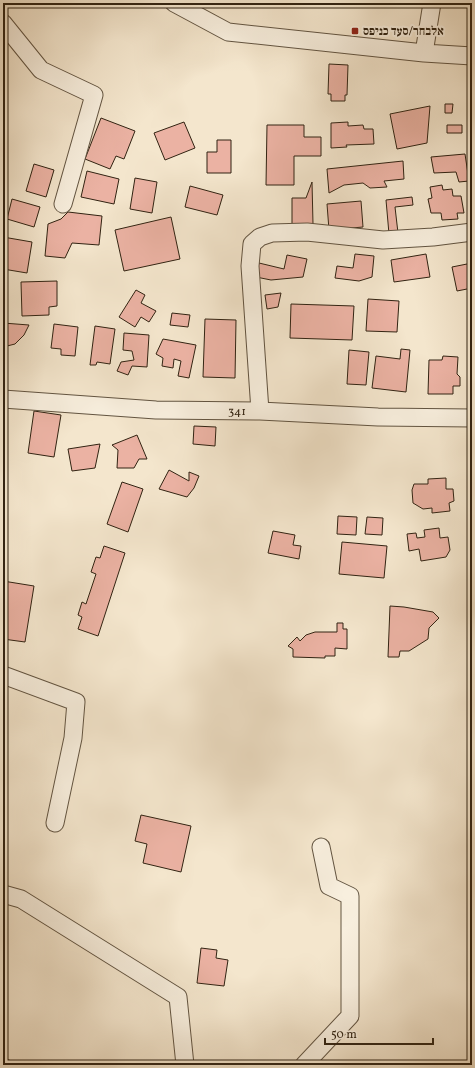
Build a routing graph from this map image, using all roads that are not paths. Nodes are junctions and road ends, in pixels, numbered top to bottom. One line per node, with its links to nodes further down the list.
1 (174, 3): 4 (street)
2 (432, 3): 4 (street)
3 (3, 23): 6 (street)
4 (424, 53): 5 (street)
5 (472, 56)
6 (63, 204)
7 (472, 232): 9 (street)
8 (3, 399): 9 (street, 341)
9 (260, 412): 10 (street, 341)
10 (472, 418)
11 (3, 675): 12 (street)
12 (55, 823)
13 (322, 847): 16 (street)
14 (3, 894): 15 (street)
15 (185, 1065)
16 (304, 1065)

